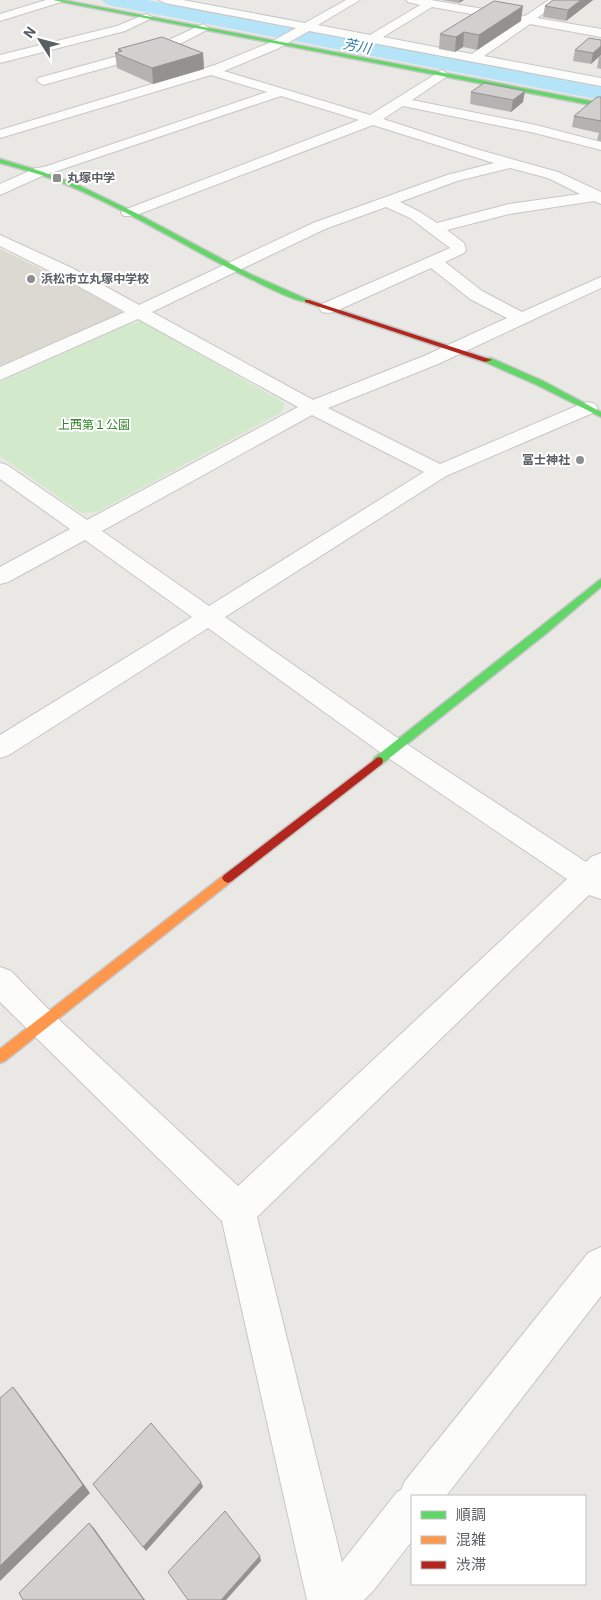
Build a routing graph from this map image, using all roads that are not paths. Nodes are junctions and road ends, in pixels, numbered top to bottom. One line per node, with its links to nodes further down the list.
1 (56, 0): 8 (street); 9 (street)
2 (165, 0): 13 (street)
3 (354, 0): 13 (street)
4 (412, 0): 6 (street)
5 (556, 0): 10 (street)
6 (430, 3): 7 (street); 15 (street)
7 (489, 13): 10 (street); 11 (street)
8 (146, 17): 12 (street); 19 (street)
9 (0, 18)
10 (528, 20): 14 (street); 20 (street)
11 (474, 24)
12 (203, 28): 17 (street); 25 (street)
13 (305, 28): 15 (street); 17 (street)
14 (601, 33)
15 (372, 39): 18 (street)
16 (450, 40): 18 (street)
17 (282, 41): 22 (street); 23 (street)
18 (434, 51): 20 (street)
19 (1, 58): 21 (street)
20 (474, 58): 24 (street)
21 (17, 70)
22 (212, 71): 26 (street); 30 (street)
23 (442, 74): 28 (street); 29 (street)
24 (601, 82)
25 (60, 89)
26 (282, 91): 31 (street); 36 (street)
27 (77, 98): 30 (street)
28 (400, 102): 31 (street); 33 (street)
29 (601, 105)
30 (94, 106): 32 (street)
31 (372, 120): 35 (street); 40 (street)
32 (0, 134)
33 (601, 146)
34 (0, 161): 36 (street)
35 (512, 162): 38 (street); 39 (street)
36 (43, 172): 37 (street); 40 (street)
37 (0, 190)
38 (600, 197): 41 (street)
39 (387, 202): 41 (street); 44 (street)
40 (129, 213): 44 (street)
41 (435, 228): 43 (street)
42 (0, 240): 47 (street)
43 (433, 261): 46 (street); 48 (street)
44 (230, 268): 46 (street); 47 (street)
45 (601, 282): 48 (street)
46 (328, 308): 49 (street)
47 (141, 311): 50 (street); 51 (street)
48 (522, 319): 49 (street)
49 (455, 350): 51 (street); 52 (street)
50 (0, 374)
51 (312, 407): 54 (street); 55 (street)
52 (594, 411): 54 (street)
53 (0, 469): 55 (street)
54 (439, 472): 58 (street)
55 (84, 530): 56 (street); 58 (street)
56 (0, 577)
57 (601, 582): 60 (street)
58 (208, 617): 59 (street); 60 (street)
59 (0, 748)
60 (393, 748): 61 (street); 63 (street)
61 (597, 877): 65 (street)
62 (0, 981): 63 (street)
63 (42, 1024): 64 (street); 65 (street)
64 (0, 1057)
65 (238, 1211): 69 (street)
66 (601, 1266): 67 (street)
67 (421, 1495)
68 (411, 1507): 69 (street)
69 (330, 1600)

